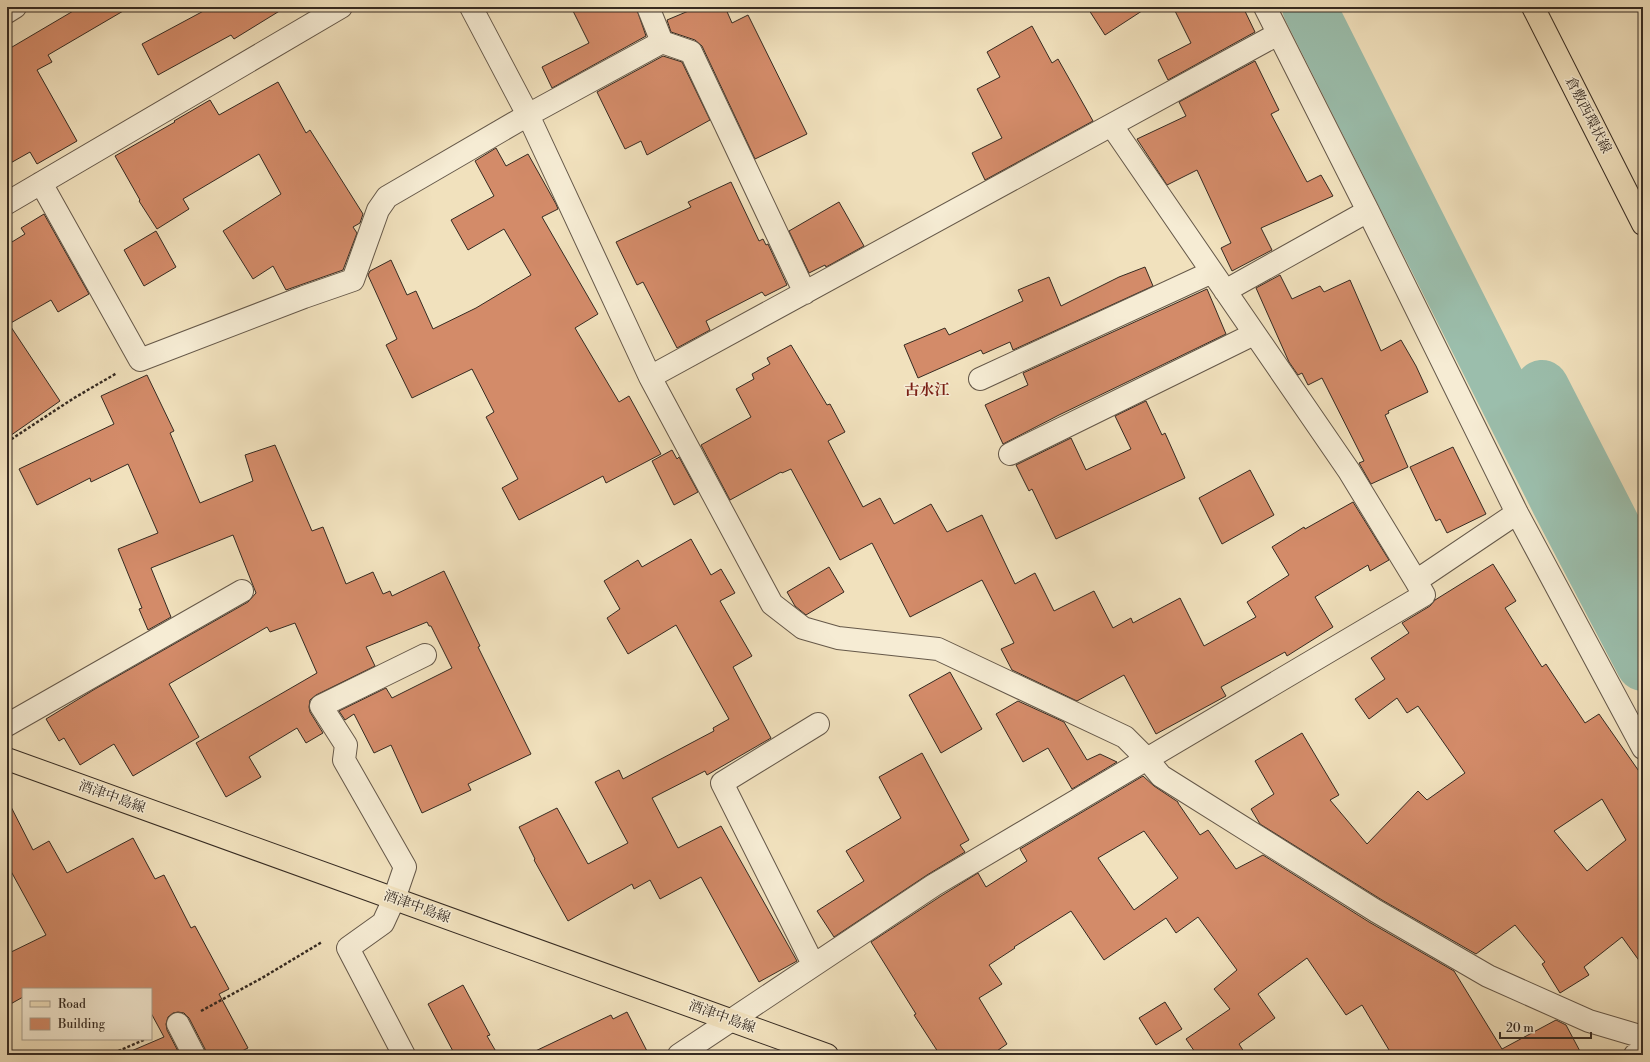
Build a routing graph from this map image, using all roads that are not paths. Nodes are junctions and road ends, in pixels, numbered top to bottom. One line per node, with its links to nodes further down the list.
1 (15, 7): 7 (street)
2 (341, 7): 12 (street)
3 (471, 7): 10 (street)
4 (648, 7): 9 (street)
5 (1265, 7): 8 (street)
6 (1533, 7): 15 (main road, 倉敷西環状線)
7 (7, 12)
8 (1278, 34): 11 (street); 14 (street)
9 (662, 42): 10 (street); 18 (street)
10 (528, 115): 12 (street); 20 (street)
11 (1112, 126): 16 (street); 18 (street)
12 (41, 183): 13 (street)
13 (7, 203)
14 (1368, 211): 17 (street); 23 (street)
15 (1643, 224)
16 (1212, 272): 17 (street); 21 (street)
17 (1225, 291): 19 (street)
18 (805, 293): 20 (street)
19 (1254, 334): 22 (street); 24 (street)
20 (650, 377): 30 (street)
21 (980, 379)
22 (1010, 454)
23 (1517, 513): 24 (street); 29 (street)
24 (1416, 581): 30 (street)
25 (242, 591): 28 (street)
26 (425, 655): 32 (street)
27 (818, 724): 33 (street)
28 (7, 726)
29 (1643, 748)
30 (1146, 758): 33 (street); 36 (street)
31 (7, 759): 32 (main road, 酒津中島線)
32 (394, 899): 34 (main road, 酒津中島線); 39 (street)
33 (813, 964): 34 (street)
34 (729, 1020): 40 (street); 41 (main road, 酒津中島線)
35 (178, 1024): 38 (street)
36 (1643, 1037)
37 (1643, 1050): 42 (street)
38 (194, 1055)
39 (404, 1055)
40 (679, 1055)
41 (827, 1055)
42 (1635, 1055)

